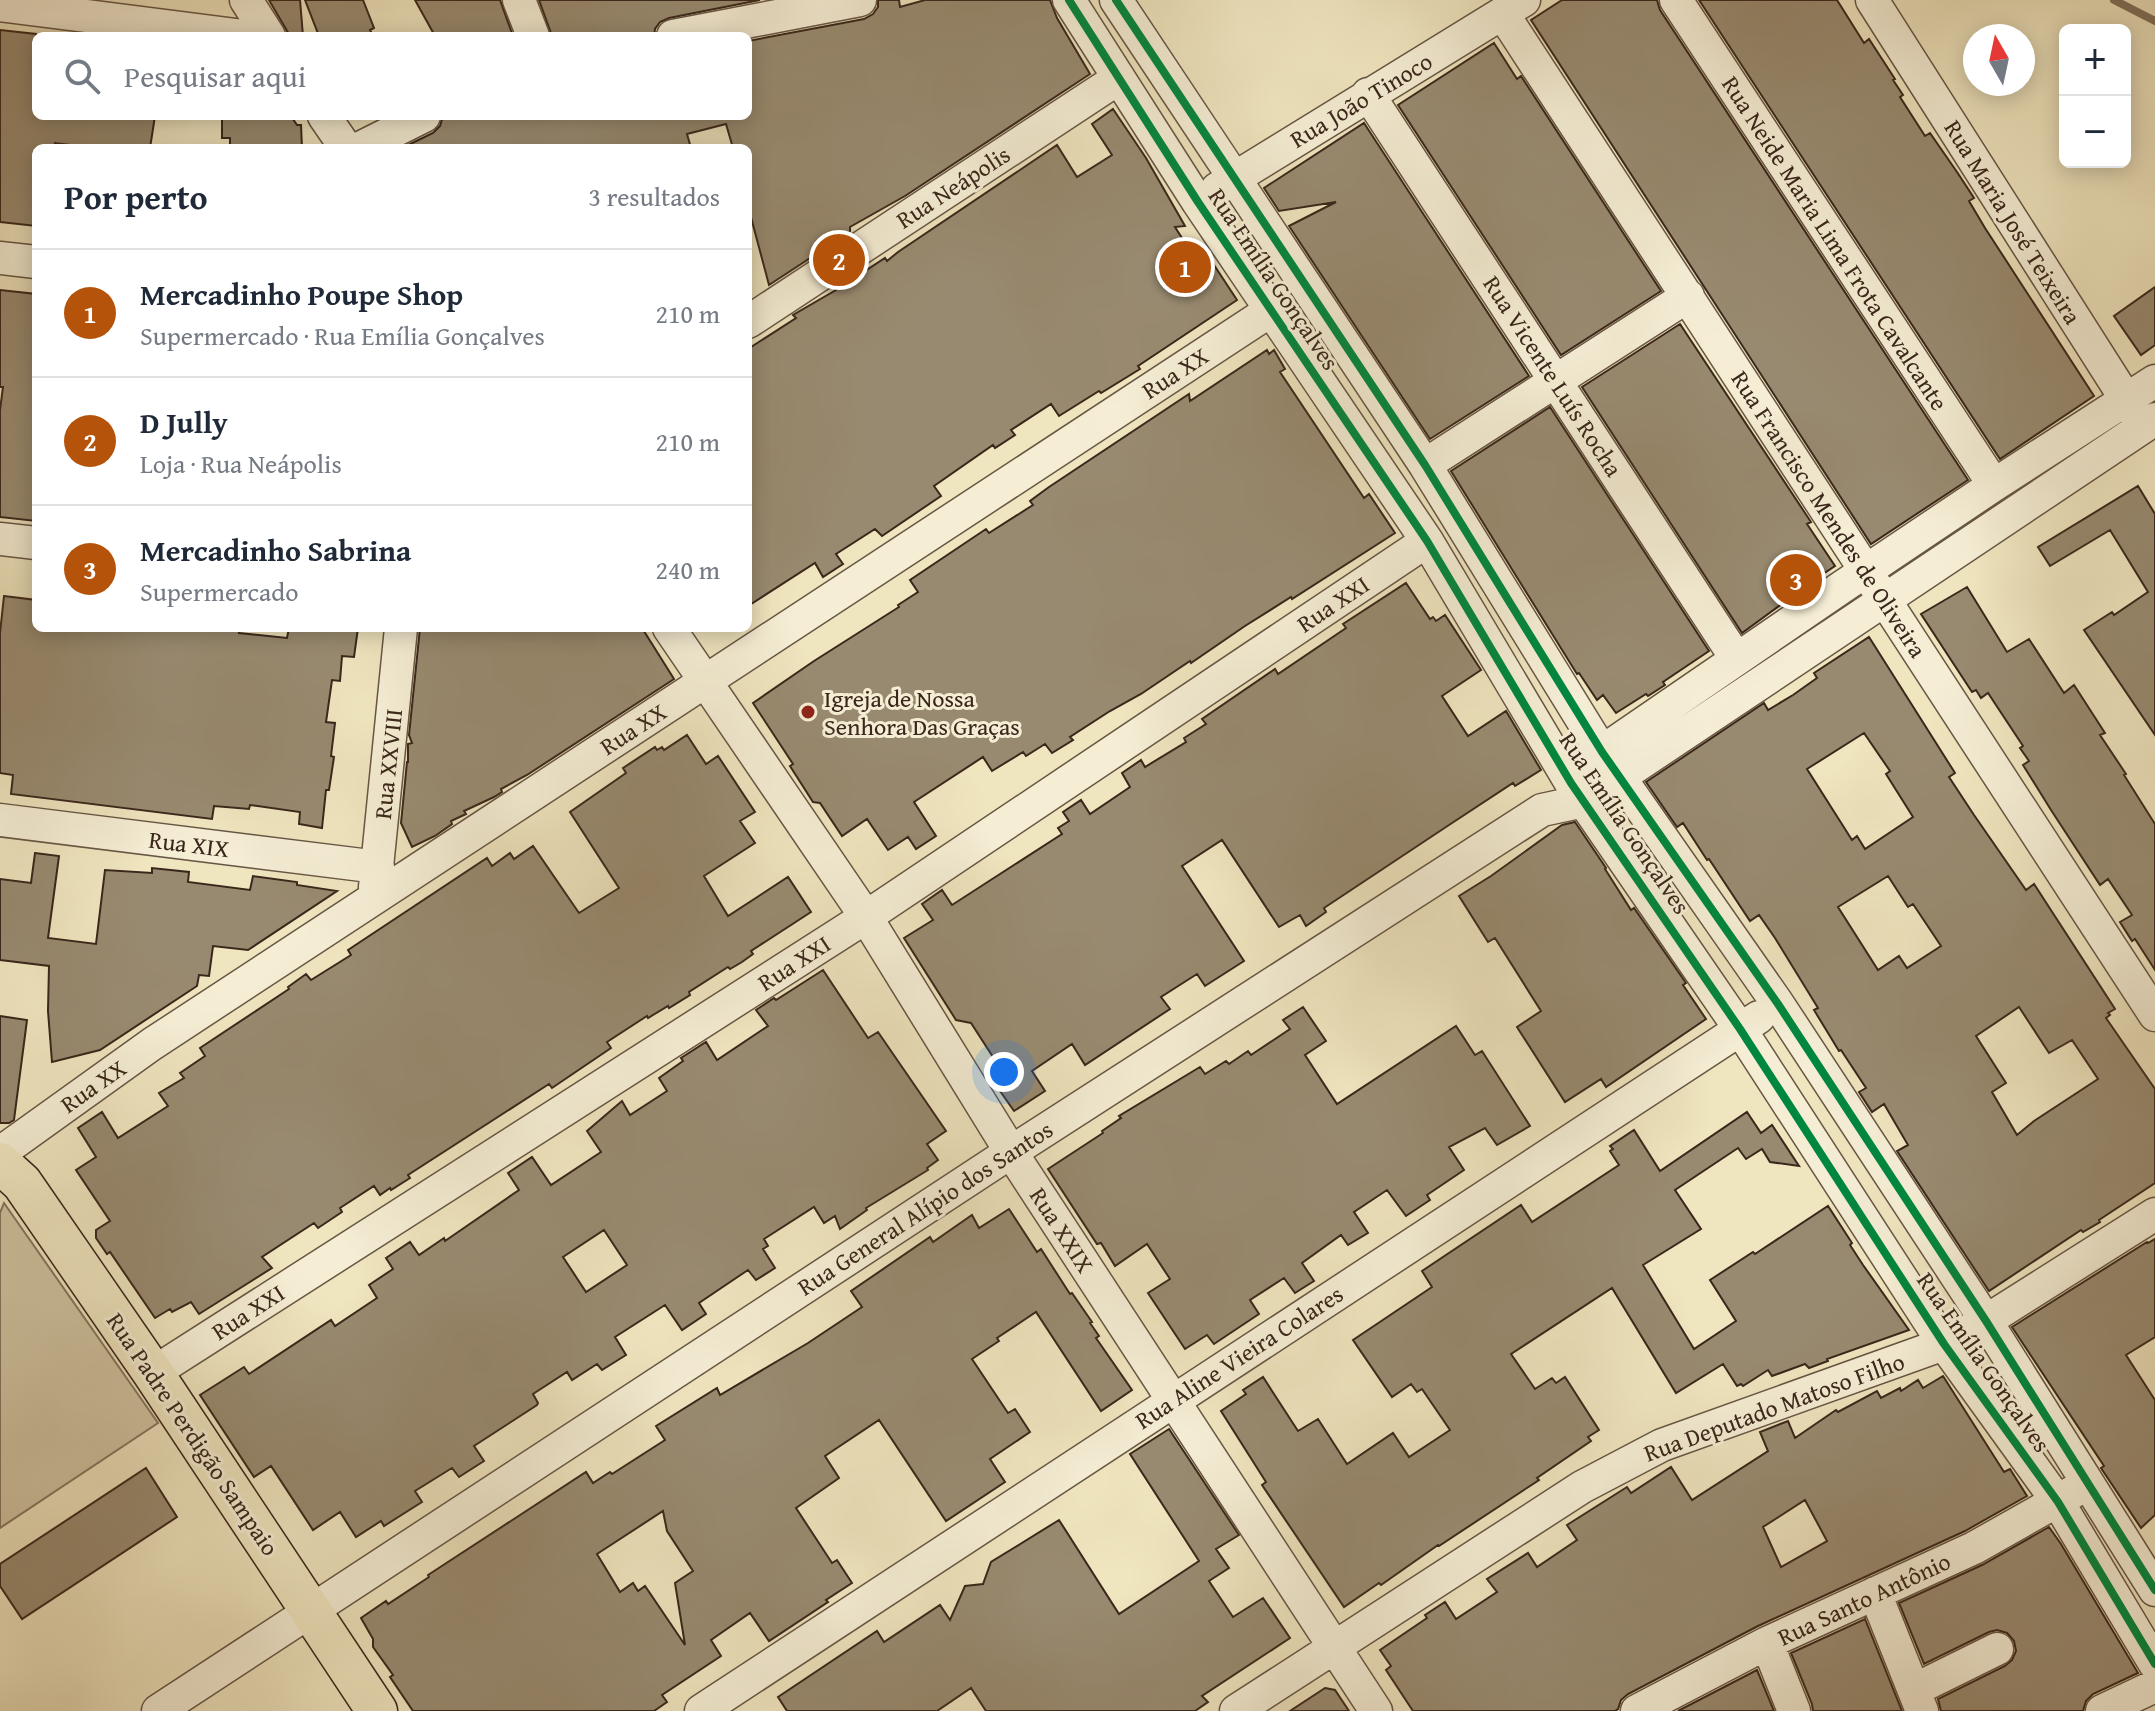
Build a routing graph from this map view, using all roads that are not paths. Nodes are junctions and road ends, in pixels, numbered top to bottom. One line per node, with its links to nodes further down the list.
1 (246, 0): 11 (street)
2 (519, 0): 12 (street)
3 (860, 0): 13 (street)
4 (1069, 0): 14 (street, Rua Emília Gonçalves)
5 (1116, 0): 20 (street, Rua Emília Gonçalves)
6 (1676, 0): 34 (street, Rua Neide Maria Lima Frota Cavalcante)
7 (1872, 0): 29 (street, Rua Maria José Teixeira)
8 (0, 5): 10 (street)
9 (1513, 7): 15 (street, Rua João Tinoco); 24 (street, Rua Francisco Mendes de Oliveira)
10 (213, 32)
11 (266, 32)
12 (531, 32)
13 (694, 32)
14 (1119, 78): 21 (street, Rua Emília Gonçalves); 26 (street, Rua Neápolis)
15 (1368, 94): 20 (street, Rua João Tinoco); 27 (street, Rua Vicente Luís Rocha)
16 (327, 120): 18 (street)
17 (416, 120): 19 (street)
18 (343, 144)
19 (368, 144)
20 (1233, 178): 21 (street, Rua João Tinoco); 30 (street, Rua Emília Gonçalves)
21 (1198, 202): 25 (street, Rua Emília Gonçalves)
22 (0, 258): 23 (street)
23 (32, 262)
24 (1688, 296): 27 (street); 38 (street, Rua Francisco Mendes de Oliveira)
25 (1270, 311): 32 (street, Rua Emília Gonçalves); 43 (street, Rua XX)
26 (752, 319)
27 (1556, 380): 33 (street); 42 (street, Rua Vicente Luís Rocha)
28 (2155, 381): 29 (street, Rua General Alípio dos Santos)
29 (2126, 400): 31 (street, Rua Maria José Teixeira); 34 (street, Rua General Alípio dos Santos)
30 (1400, 427): 32 (street); 33 (street, Rua Emília Gonçalves)
31 (2151, 430): 39 (street, Rua General Alípio dos Santos)
32 (1366, 449): 36 (street, Rua Emília Gonçalves)
33 (1425, 465): 44 (street, Rua Emília Gonçalves)
34 (1994, 485): 38 (street, Rua General Alípio dos Santos)
35 (0, 539): 37 (street)
36 (1427, 541): 45 (street, Rua Emília Gonçalves); 49 (street, Rua XXI)
37 (32, 543)
38 (1864, 572): 39 (street, Rua Francisco Mendes de Oliveira); 42 (street, Rua General Alípio dos Santos)
39 (1884, 600): 44 (street, Rua General Alípio dos Santos); 51 (street, Rua Francisco Mendes de Oliveira)
40 (401, 632): 47 (street, Rua XXVIII)
41 (672, 632): 43 (street, Rua XXIX)
42 (1736, 658): 44 (street, Rua General Alípio dos Santos)
43 (705, 682): 48 (street, Rua XX); 49 (street, Rua XXIX)
44 (1611, 764): 45 (street, Rua General Alípio dos Santos); 50 (street, Rua Emília Gonçalves)
45 (1575, 788): 52 (street, Rua Emília Gonçalves); 54 (street, Rua General Alípio dos Santos)
46 (0, 820): 47 (street, Rua XIX)
47 (378, 867): 48 (street, Rua XXVIII)
48 (373, 900): 55 (street, Rua XX)
49 (866, 917): 54 (street, Rua XXIX); 61 (street, Rua XXI)
50 (1778, 1004): 52 (street, Rua Aline Vieira Colares); 53 (street, Rua Emília Gonçalves)
51 (2155, 1015)
52 (1740, 1029): 57 (street, Rua Emília Gonçalves); 62 (street, Rua Aline Vieira Colares)
53 (1867, 1140): 57 (street); 59 (street, Rua Emília Gonçalves)
54 (1011, 1152): 62 (street, Rua XXIX); 67 (street, Rua General Alípio dos Santos)
55 (0, 1153)
56 (0, 1163): 61 (main road, Rua Padre Perdigão Sampaio)
57 (1829, 1165): 60 (street, Rua Emília Gonçalves)
58 (2155, 1214): 59 (street, Rua Deputado Matoso Filho)
59 (1986, 1321): 60 (street, Rua Deputado Matoso Filho); 63 (street, Rua Emília Gonçalves)
60 (1944, 1344): 64 (street, Rua Emília Gonçalves); 69 (street, Rua Deputado Matoso Filho)
61 (153, 1373): 67 (main road, Rua Padre Perdigão Sampaio)
62 (1174, 1400): 69 (street, Rua XXIX); 76 (street, Rua Aline Vieira Colares)
63 (2088, 1483): 64 (street, Rua Santo Antônio); 65 (street, Rua Emília Gonçalves)
64 (2058, 1502): 66 (street, Rua Santo Antônio); 71 (street, Rua Emília Gonçalves)
65 (2155, 1590)
66 (1875, 1593): 68 (street, Rua Santo Antônio); 73 (street)
67 (312, 1612): 74 (street, Rua General Alípio dos Santos); 75 (main road, Rua Padre Perdigão Sampaio)
68 (1767, 1643): 79 (street, Rua Santo Antônio); 80 (street)
69 (1334, 1646): 77 (street, Rua Deputado Matoso Filho); 78 (street, Rua XXIX)
70 (1997, 1649): 73 (street)
71 (2155, 1664)
72 (2155, 1686): 81 (street)
73 (1918, 1700)
74 (158, 1711)
75 (377, 1711)
76 (701, 1711)
77 (1236, 1711)
78 (1376, 1711)
79 (1637, 1711)
80 (1794, 1711)
81 (2102, 1711)

